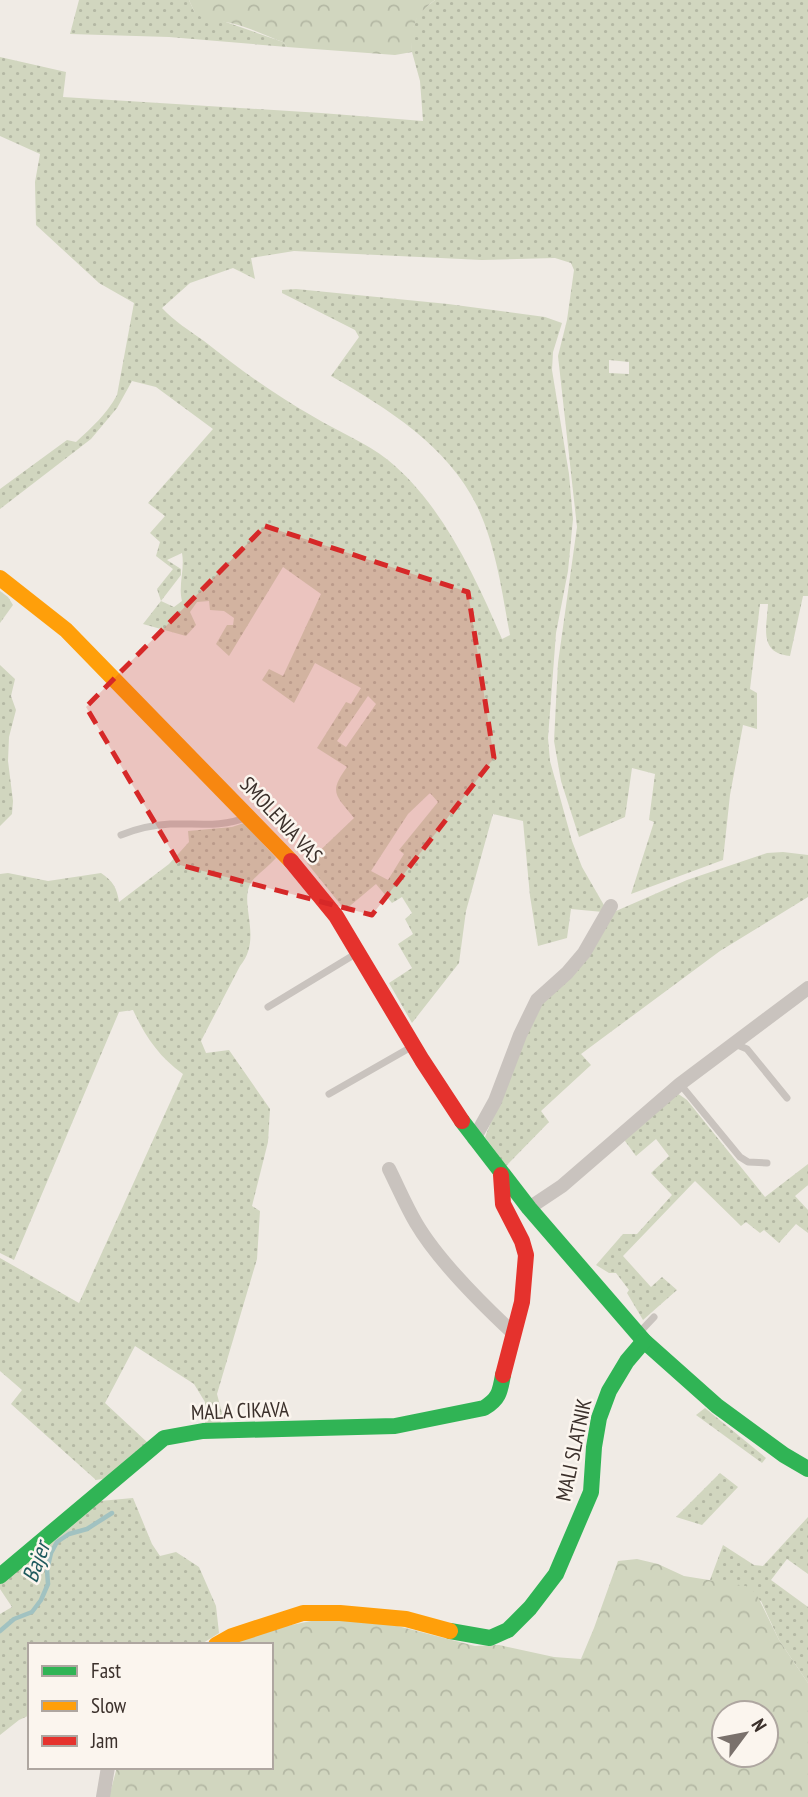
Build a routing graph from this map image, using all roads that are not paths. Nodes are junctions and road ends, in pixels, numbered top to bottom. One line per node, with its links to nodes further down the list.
1 (0, 578): 2 (street, SMOLENJA VAS)
2 (248, 816): 3 (lane); 5 (street, SMOLENJA VAS)
3 (121, 835)
4 (611, 906): 13 (street)
5 (357, 953): 7 (lane); 9 (street, SMOLENJA VAS)
6 (808, 988): 8 (street)
7 (268, 1007)
8 (735, 1043): 10 (street); 12 (lane)
9 (414, 1046): 11 (lane); 13 (street, SMOLENJA VAS)
10 (680, 1084): 14 (lane); 17 (street)
11 (329, 1094)
12 (788, 1098)
13 (474, 1139): 16 (street, SMOLENJA VAS)
14 (766, 1163)
15 (390, 1170): 19 (street)
16 (501, 1175): 17 (street, SMOLENJA VAS); 19 (street, SMOLENJA VAS)
17 (529, 1208): 20 (street)
18 (654, 1317): 20 (lane)
19 (513, 1333): 21 (street, SMOLENJA VAS)
20 (641, 1338): 22 (street); 24 (street, MALI SLATNIK)
21 (447, 1413): 23 (street, MALA CIKAVA)
22 (808, 1469)
23 (0, 1576)
24 (220, 1643)
25 (108, 1769): 26 (street)
26 (103, 1797)

